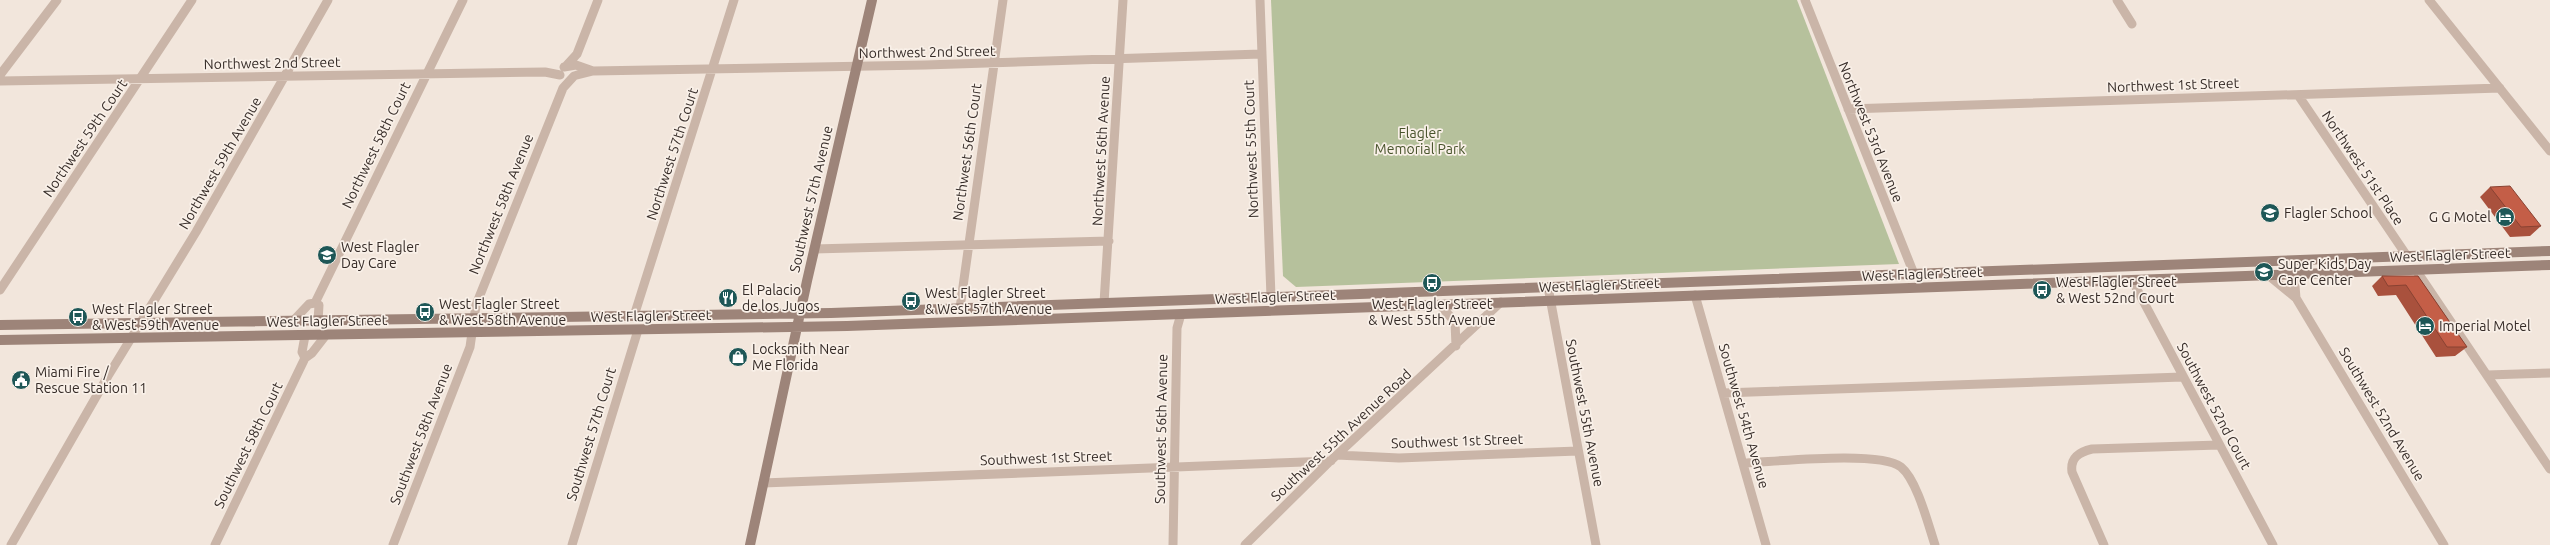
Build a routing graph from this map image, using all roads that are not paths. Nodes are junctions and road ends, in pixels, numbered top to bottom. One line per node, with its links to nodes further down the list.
1 (57, 0): 24 (street)
2 (192, 0): 26 (street, Northwest 59th Court)
3 (328, 0): 25 (street, Northwest 59th Avenue)
4 (463, 0): 23 (street, Northwest 58th Court)
5 (598, 0): 15 (street)
6 (734, 0): 20 (street, Northwest 57th Court)
7 (872, 0): 19 (main road, Southwest 57th Avenue)
8 (1003, 0): 18 (street, Northwest 56th Court)
9 (1123, 0): 17 (street, Northwest 56th Avenue)
10 (1260, 0): 16 (street, Northwest 55th Court)
11 (1805, 0): 31 (street, Northwest 53rd Avenue)
12 (2117, 0): 14 (street)
13 (2429, 0): 29 (street)
14 (2132, 24)
15 (577, 54): 21 (street); 22 (street)
16 (1261, 54): 17 (street, Northwest 2nd Street); 55 (street, Northwest 55th Court)
17 (1119, 58): 18 (street, Northwest 2nd Street); 33 (street, Northwest 56th Avenue)
18 (994, 63): 19 (street, Northwest 2nd Street); 34 (street, Northwest 56th Court)
19 (857, 66): 20 (street, Northwest 2nd Street); 35 (main road, Southwest 57th Avenue)
20 (712, 69): 22 (street, Northwest 2nd Street); 66 (street, Northwest 57th Court)
21 (562, 71): 22 (street, Northwest 2nd Street); 22 (street, Northwest 2nd Street); 23 (street, Northwest 2nd Street); 28 (street)
22 (577, 71): 28 (street, Northwest 58th Avenue)
23 (427, 74): 25 (street, Northwest 2nd Street); 60 (street, Northwest 58th Court)
24 (0, 75)
25 (284, 76): 26 (street, Northwest 2nd Street); 71 (street, Northwest 59th Avenue)
26 (140, 78): 27 (street, Northwest 2nd Street); 52 (street, Northwest 59th Court)
27 (0, 81)
28 (563, 88): 67 (street, Northwest 58th Avenue)
29 (2500, 88): 30 (street, Northwest 1st Street); 32 (street)
30 (2298, 95): 31 (street, Northwest 1st Street); 37 (street, Northwest 51st Place)
31 (1848, 109): 43 (street, Northwest 53rd Avenue)
32 (2550, 152)
33 (1108, 241): 34 (street); 61 (street, Northwest 56th Avenue)
34 (968, 246): 35 (street); 63 (street, Northwest 56th Court)
35 (814, 249): 64 (main road, Southwest 57th Avenue)
36 (2550, 251): 37 (main road, West Flagler Street)
37 (2407, 256): 38 (main road, West Flagler Street); 41 (main road)
38 (2172, 264): 42 (main road, West Flagler Street); 47 (main road)
39 (2550, 265): 40 (main road, West Flagler Street)
40 (2416, 270): 41 (main road, West Flagler Street); 83 (street)
41 (2379, 271): 44 (main road, West Flagler Street)
42 (1945, 273): 43 (main road, West Flagler Street); 50 (main road)
43 (1914, 274): 46 (main road, West Flagler Street); 51 (main road)
44 (2294, 274): 45 (main road, West Flagler Street); 56 (street, Southwest 52nd Avenue)
45 (2268, 275): 47 (main road, West Flagler Street); 56 (street, Southwest 52nd Avenue)
46 (1766, 280): 48 (main road, West Flagler Street); 53 (main road)
47 (2132, 280): 50 (main road, West Flagler Street); 84 (street, Southwest 52nd Court)
48 (1548, 287): 49 (main road, West Flagler Street); 58 (street, Southwest 55th Avenue)
49 (1524, 288): 55 (main road, West Flagler Street); 59 (main road)
50 (1920, 288): 51 (main road, West Flagler Street)
51 (1880, 289): 53 (main road, West Flagler Street)
52 (0, 290)
53 (1770, 293): 54 (main road, West Flagler Street)
54 (1695, 295): 58 (main road, West Flagler Street); 85 (street, Southwest 54th Avenue)
55 (1271, 297): 57 (main road, West Flagler Street)
56 (2296, 298): 105 (street, Southwest 52nd Avenue)
57 (1211, 299): 61 (main road, West Flagler Street); 65 (main road)
58 (1551, 301): 59 (main road, West Flagler Street); 87 (street, Southwest 55th Avenue)
59 (1501, 302): 62 (main road, West Flagler Street); 80 (street, Southwest 55th Avenue Road)
60 (314, 303): 69 (street, Northwest 58th Court); 70 (street)
61 (1104, 303): 63 (main road, West Flagler Street); 68 (main road)
62 (1440, 305): 65 (main road, West Flagler Street); 80 (street)
63 (960, 308): 64 (main road, West Flagler Street)
64 (801, 313): 66 (main road, West Flagler Street); 73 (main road, Southwest 57th Avenue)
65 (1181, 314): 68 (main road, West Flagler Street); 90 (street, Southwest 56th Avenue)
66 (634, 316): 67 (main road, West Flagler Street)
67 (474, 318): 70 (main road, West Flagler Street); 75 (street, Northwest 58th Avenue)
68 (1072, 318): 73 (main road, West Flagler Street)
69 (293, 321): 70 (main road, West Flagler Street); 71 (main road, West Flagler Street)
70 (318, 321)
71 (140, 324): 72 (main road, West Flagler Street); 78 (street, Northwest 59th Avenue)
72 (0, 325)
73 (798, 327): 74 (main road, West Flagler Street); 92 (main road, Southwest 57th Avenue)
74 (638, 330): 75 (main road, West Flagler Street); 96 (street, Southwest 57th Court)
75 (472, 333): 76 (main road, West Flagler Street); 95 (street, Southwest 58th Avenue)
76 (326, 335): 77 (main road, West Flagler Street); 81 (street, Southwest 58th Court)
77 (305, 336): 78 (main road, West Flagler Street); 81 (street, Southwest 58th Court)
78 (131, 338): 79 (main road, West Flagler Street); 93 (street, Northwest 59th Avenue)
79 (0, 340)
80 (1456, 346): 88 (street, Southwest 55th Avenue Road)
81 (305, 358): 94 (street, Southwest 58th Court)
82 (2550, 373): 83 (street)
83 (2487, 375): 91 (street)
84 (2182, 377): 85 (street); 86 (street, Southwest 52nd Court)
85 (1723, 393): 89 (street, Southwest 54th Avenue)
86 (2219, 445): 103 (street); 104 (street, Southwest 52nd Court)
87 (1578, 451): 88 (street, Southwest 1st Street); 100 (street, Southwest 55th Avenue)
88 (1334, 458): 90 (street, Southwest 1st Street); 99 (street, Southwest 55th Avenue Road)
89 (1743, 463): 101 (street, Southwest 54th Avenue); 102 (street)
90 (1175, 466): 92 (street, Southwest 1st Street); 98 (street, Southwest 56th Avenue)
91 (2550, 469)
92 (763, 483): 97 (main road, Southwest 57th Avenue)
93 (11, 545)
94 (215, 545)
95 (393, 545)
96 (572, 545)
97 (750, 545)
98 (1173, 545)
99 (1245, 545)
100 (1596, 545)
101 (1766, 545)
102 (1935, 545)
103 (2104, 545)
104 (2272, 545)
105 (2444, 545)

